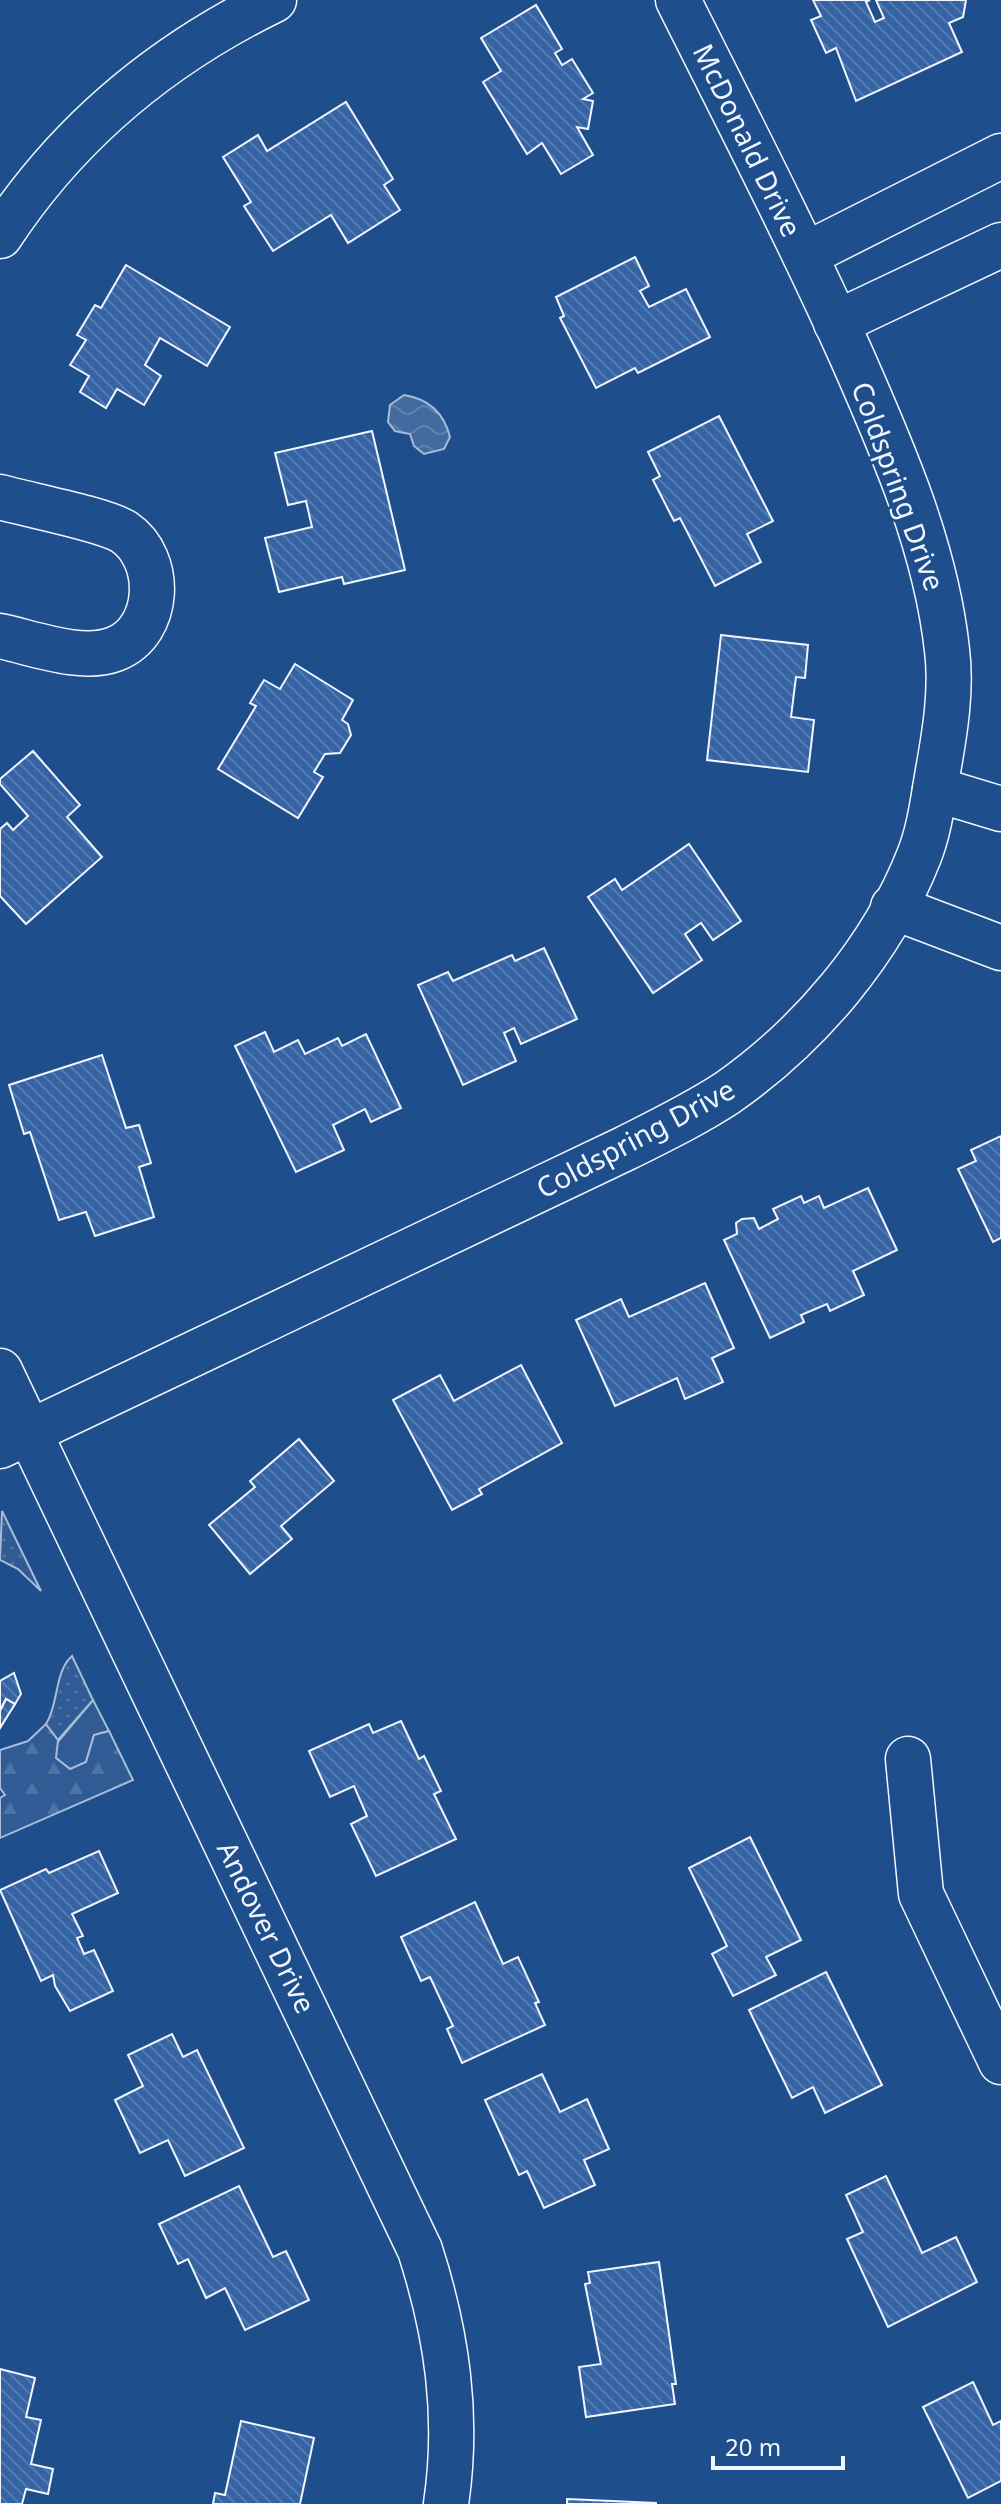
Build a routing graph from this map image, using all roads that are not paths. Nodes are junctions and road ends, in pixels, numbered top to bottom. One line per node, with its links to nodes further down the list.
1 (274, 0): 4 (street)
2 (678, 0): 6 (street, McDonald Drive)
3 (1001, 156): 6 (street, McDonald Drive)
4 (0, 236)
5 (1001, 245): 7 (street)
6 (805, 255): 7 (street, Coldspring Drive)
7 (836, 323): 10 (street, Coldspring Drive)
8 (0, 497): 9 (street)
9 (0, 636)
10 (935, 789): 11 (street); 12 (street, Coldspring Drive)
11 (1001, 809)
12 (893, 907): 13 (street); 15 (street, Coldspring Drive)
13 (1001, 948)
14 (0, 1371): 15 (street, Andover Drive)
15 (14, 1439): 18 (street, Andover Drive)
16 (908, 1759): 17 (street)
17 (1001, 2062)
18 (446, 2504)

